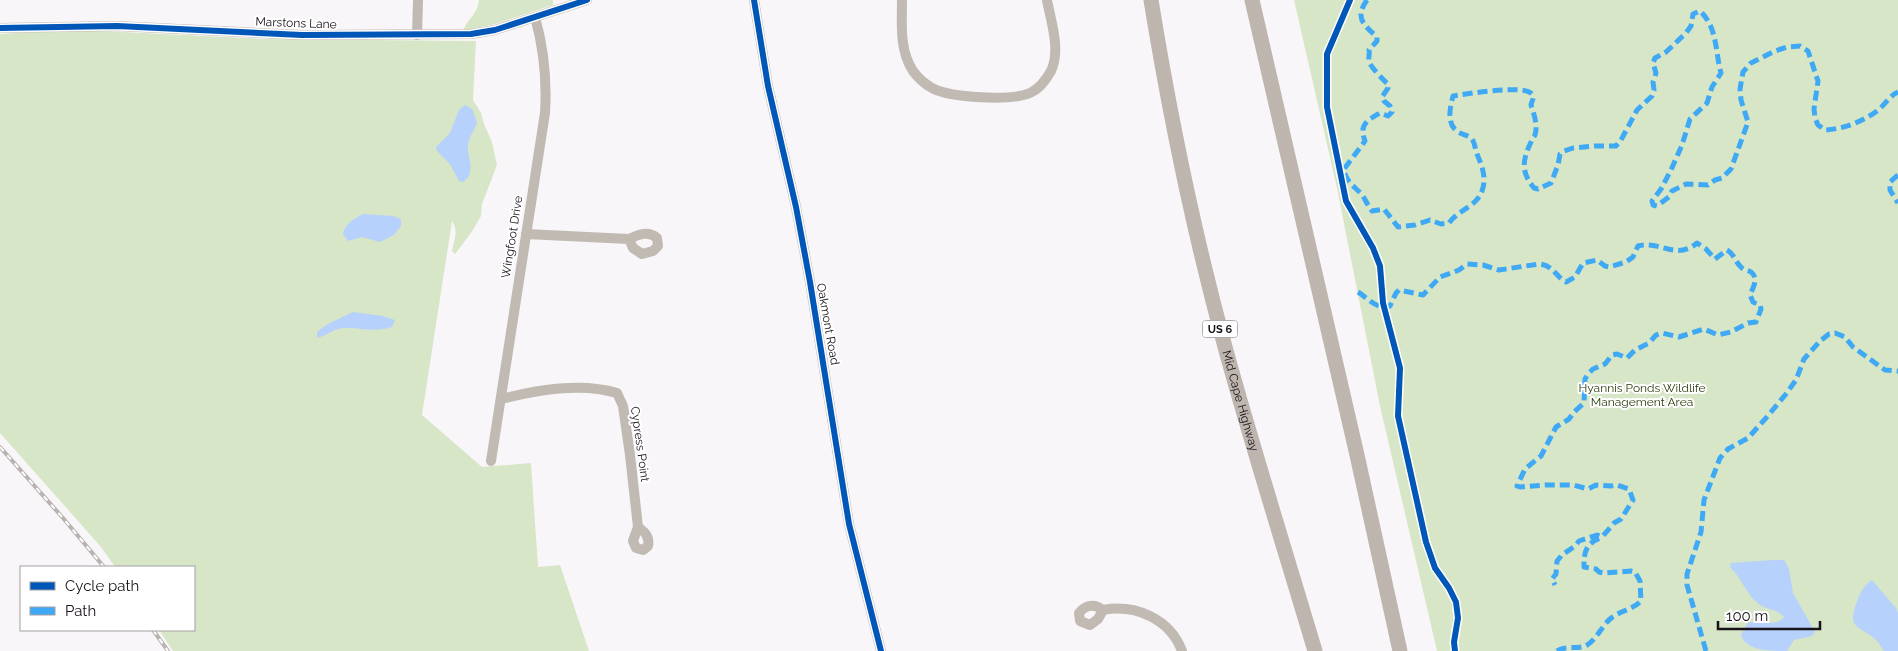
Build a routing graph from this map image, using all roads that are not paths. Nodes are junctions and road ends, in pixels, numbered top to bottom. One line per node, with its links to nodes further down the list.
1 (418, 0): 10 (street)
2 (587, 0): 8 (street, Marstons Lane)
3 (754, 0): 17 (street, Oakmont Road)
4 (902, 0): 5 (street)
5 (1047, 0)
6 (1151, 0): 19 (highway, Mid Cape Highway / US 6)
7 (1252, 0): 20 (highway)
8 (535, 17): 10 (street, Marstons Lane); 11 (street, Wingfoot Drive)
9 (0, 28): 10 (street, Marstons Lane)
10 (417, 35)
11 (526, 234): 12 (street); 13 (street, Wingfoot Drive)
12 (628, 239)
13 (501, 399): 14 (street, Wingfoot Drive); 15 (street, Cypress Point)
14 (491, 462)
15 (638, 527)
16 (1103, 610): 18 (street)
17 (881, 651)
18 (1182, 651)
19 (1315, 651)
20 (1400, 651)

